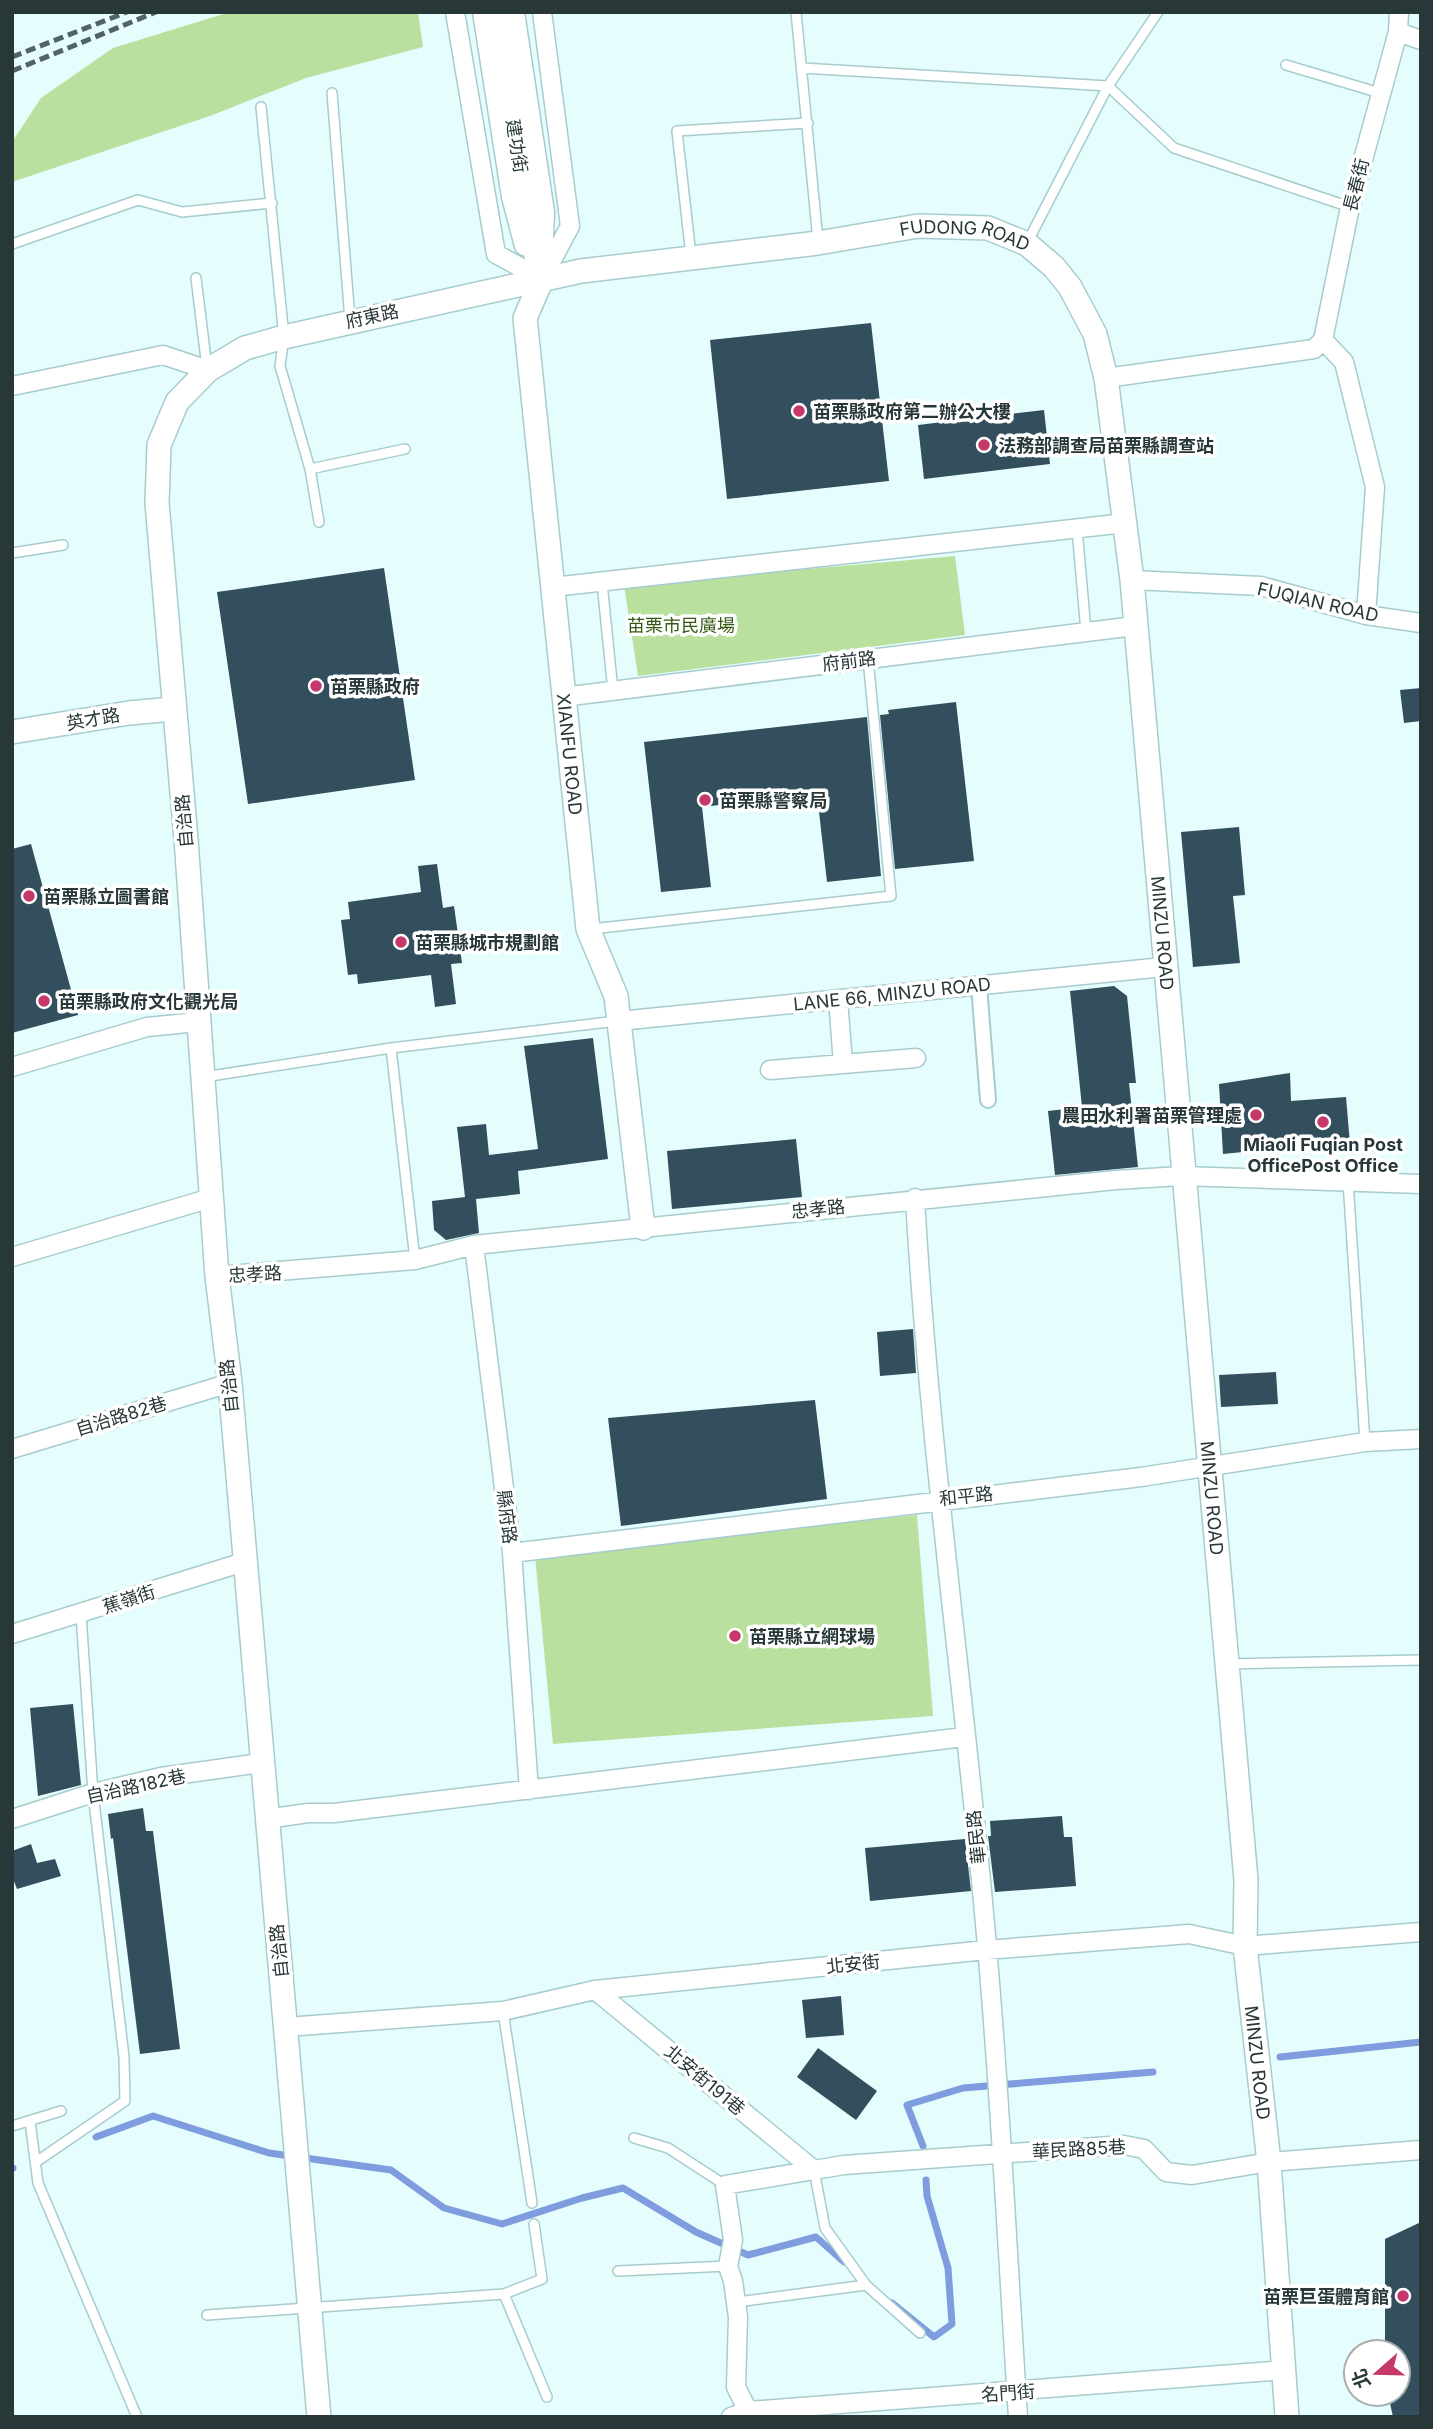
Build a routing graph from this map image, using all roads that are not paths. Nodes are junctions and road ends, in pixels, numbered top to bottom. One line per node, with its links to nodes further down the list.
1 (455, 12): 25 (street)
2 (482, 12): 25 (street)
3 (496, 12): 25 (street, 建功街)
4 (515, 12): 25 (street)
5 (542, 12): 25 (street)
6 (796, 12): 12 (lane)
7 (1158, 12): 13 (lane)
8 (1399, 12): 9 (street, 長春街)
9 (1398, 32): 10 (street); 15 (street, 長春街)
10 (1421, 40)
11 (1286, 65): 15 (lane)
12 (802, 68): 13 (lane); 17 (lane)
13 (1108, 86): 19 (lane); 22 (lane)
14 (332, 93): 26 (lane)
15 (1380, 93): 19 (street, 長春街)
16 (261, 107): 18 (lane)
17 (808, 123): 20 (lane); 23 (lane)
18 (272, 203): 21 (lane); 27 (lane)
19 (1350, 207): 28 (street, 長春街)
20 (818, 243): 22 (street, FUDONG ROAD); 23 (street, FUDONG ROAD)
21 (12, 244)
22 (1027, 244): 30 (street, FUDONG ROAD)
23 (691, 258): 25 (street, FUDONG ROAD)
24 (196, 278): 29 (lane)
25 (542, 279): 26 (street, 府東路); 41 (street, XIANFU ROAD)
26 (350, 320): 27 (street, 府東路)
27 (285, 337): 29 (street, 府東路); 33 (lane)
28 (1323, 340): 30 (street); 42 (street)
29 (208, 370): 31 (street); 49 (street, 自治路)
30 (1106, 378): 35 (street, FUDONG ROAD)
31 (12, 386)
32 (405, 449): 33 (lane)
33 (310, 469): 34 (lane)
34 (319, 522)
35 (1125, 523): 36 (street); 39 (street, FUDONG ROAD)
36 (1077, 528): 40 (street); 45 (lane)
37 (62, 545): 38 (lane)
38 (12, 553)
39 (1132, 580): 42 (street, FUQIAN ROAD); 44 (street, MINZU ROAD)
40 (601, 583): 41 (street); 47 (lane)
41 (552, 587): 48 (street, XIANFU ROAD)
42 (1366, 615): 43 (street, FUQIAN ROAD)
43 (1421, 623)
44 (1135, 626): 45 (street, 府前路); 52 (street, MINZU ROAD)
45 (1086, 632): 46 (street, 府前路)
46 (868, 659): 47 (street, 府前路); 51 (lane)
47 (612, 691): 48 (street, 府前路)
48 (563, 697): 51 (street, XIANFU ROAD)
49 (173, 709): 50 (street, 英才路); 56 (street, 自治路)
50 (12, 732)
51 (588, 929): 55 (street, XIANFU ROAD)
52 (1164, 967): 53 (street, LANE 66, MINZU ROAD); 64 (street, MINZU ROAD)
53 (979, 986): 54 (street, LANE 66, MINZU ROAD); 63 (street)
54 (838, 999): 55 (street, LANE 66, MINZU ROAD); 59 (street)
55 (619, 1021): 57 (lane); 69 (street, XIANFU ROAD)
56 (198, 1022): 60 (street); 62 (street, 自治路)
57 (391, 1048): 62 (lane); 72 (lane)
58 (916, 1058): 59 (street)
59 (843, 1064): 61 (street)
60 (12, 1067)
61 (770, 1070)
62 (202, 1077): 67 (street, 自治路)
63 (988, 1100)
64 (1182, 1176): 65 (street, 忠孝路); 68 (street, 忠孝路); 78 (street, MINZU ROAD)
65 (1348, 1181): 66 (street, 忠孝路); 76 (lane)
66 (1421, 1184)
67 (211, 1198): 71 (street); 73 (street, 自治路)
68 (915, 1198): 69 (street, 忠孝路); 79 (street, 華民路)
69 (643, 1228): 70 (street, 忠孝路)
70 (474, 1245): 72 (street, 忠孝路); 80 (street, 縣府路)
71 (12, 1258)
72 (415, 1260): 73 (street, 忠孝路)
73 (217, 1276): 74 (street, 自治路)
74 (230, 1383): 77 (street, 自治路82巷); 81 (street, 自治路)
75 (1421, 1439): 76 (street, 和平路)
76 (1365, 1442): 78 (street, 和平路)
77 (12, 1448)
78 (1210, 1467): 79 (street, 和平路); 85 (street, MINZU ROAD)
79 (941, 1499): 80 (street, 和平路); 86 (street, 華民路)
80 (512, 1553): 88 (street, 縣府路)
81 (244, 1562): 82 (street, 蕉嶺街); 87 (street, 自治路)
82 (81, 1614): 83 (street, 蕉嶺街); 89 (lane)
83 (12, 1634)
84 (1421, 1660): 85 (lane)
85 (1227, 1664): 93 (street, MINZU ROAD)
86 (964, 1737): 88 (street); 94 (street, 華民路)
87 (261, 1763): 89 (street, 自治路182巷); 91 (street, 自治路)
88 (529, 1790): 91 (street)
89 (93, 1793): 90 (street, 自治路182巷); 104 (lane)
90 (12, 1819)
91 (266, 1819): 97 (street, 自治路)
92 (1421, 1932): 93 (street, 北安街)
93 (1245, 1946): 94 (street, 北安街); 105 (street, MINZU ROAD)
94 (986, 1950): 95 (street, 北安街); 103 (street, 華民路)
95 (595, 1990): 96 (street, 北安街); 106 (street, 北安街191巷)
96 (503, 2011): 97 (street, 北安街); 108 (lane)
97 (286, 2027): 115 (street, 自治路)
98 (61, 2111): 99 (lane)
99 (30, 2121): 100 (lane); 104 (lane)
100 (12, 2126)
101 (634, 2138): 107 (lane)
102 (1421, 2150): 105 (street, 華民路85巷)
103 (1004, 2153): 105 (street, 華民路85巷); 106 (street); 119 (street, 華民路)
104 (36, 2162): 122 (lane)
105 (1269, 2162): 118 (street, MINZU ROAD)
106 (814, 2170): 107 (street); 112 (lane)
107 (725, 2185): 110 (street)
108 (532, 2203)
109 (534, 2224): 113 (lane)
110 (730, 2253): 111 (lane); 114 (street)
111 (618, 2271)
112 (866, 2285): 114 (lane); 117 (lane)
113 (504, 2294): 115 (lane); 120 (lane)
114 (737, 2302): 121 (street)
115 (312, 2306): 116 (lane); 123 (street, 自治路)
116 (207, 2315)
117 (920, 2333)
118 (1285, 2370): 119 (street, 名門街); 125 (street, MINZU ROAD)
119 (1017, 2392): 121 (street, 名門街); 124 (street, 華民路)
120 (547, 2397)
121 (739, 2414)
122 (137, 2417)
123 (320, 2417)
124 (1018, 2417)
125 (1287, 2417)

